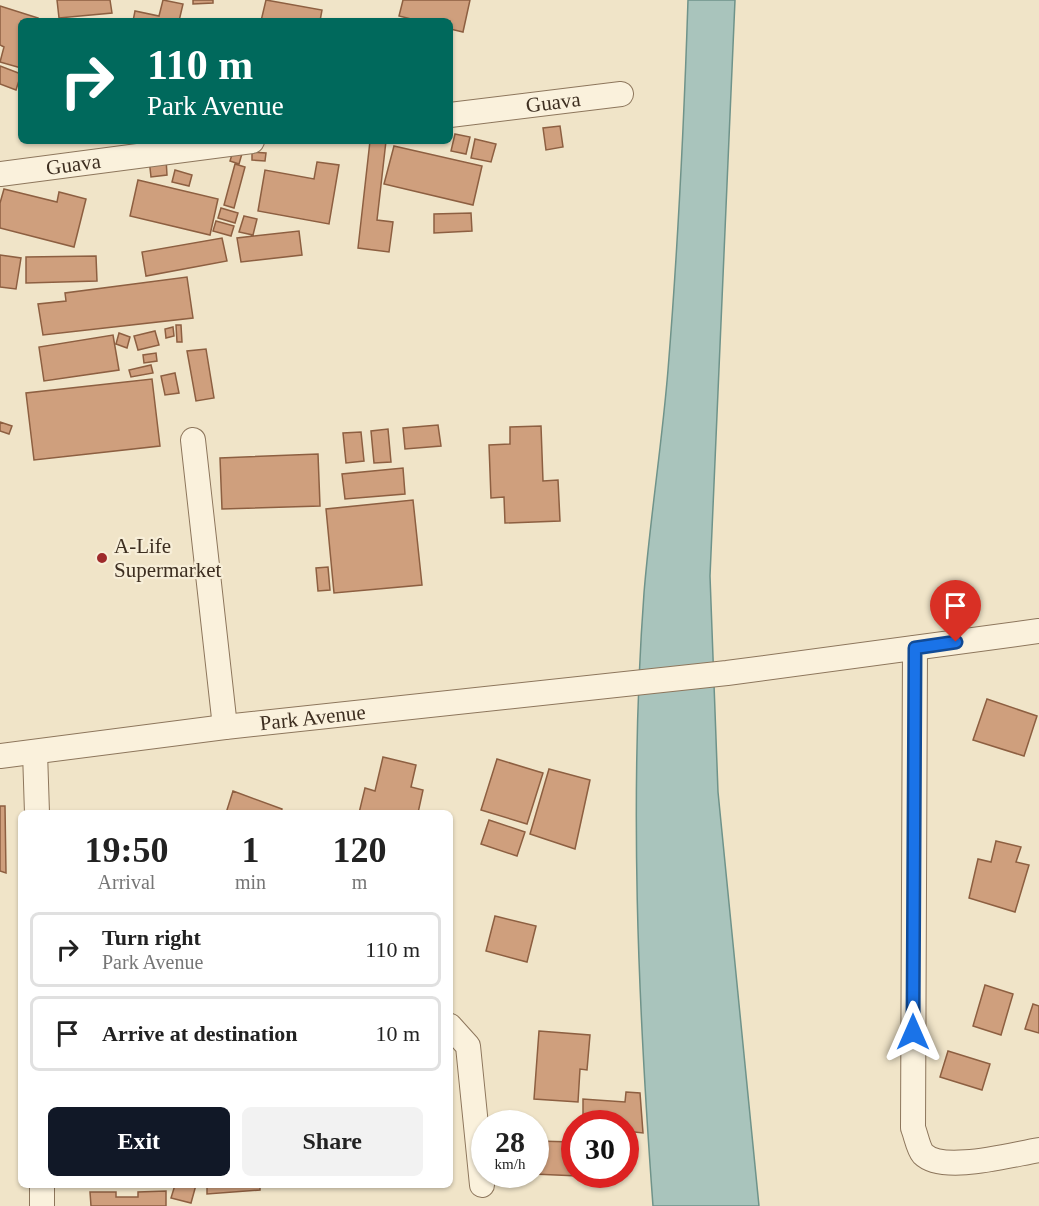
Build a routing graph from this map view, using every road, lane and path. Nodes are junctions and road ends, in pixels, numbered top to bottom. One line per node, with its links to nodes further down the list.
1 (621, 94): 2 (street, Guava)
2 (453, 116)
3 (229, 144): 4 (street, Guava)
4 (0, 174)
5 (194, 440): 8 (street)
6 (1039, 631): 7 (street)
7 (915, 648): 8 (street, Park Avenue); 14 (street)
8 (225, 727): 9 (street, Park Avenue)
9 (36, 752): 10 (street, Park Avenue); 11 (street)
10 (0, 756)
11 (37, 810)
12 (453, 1029): 13 (street)
13 (474, 1110)
14 (1039, 1150)
15 (42, 1188): 16 (street)
16 (42, 1206)

